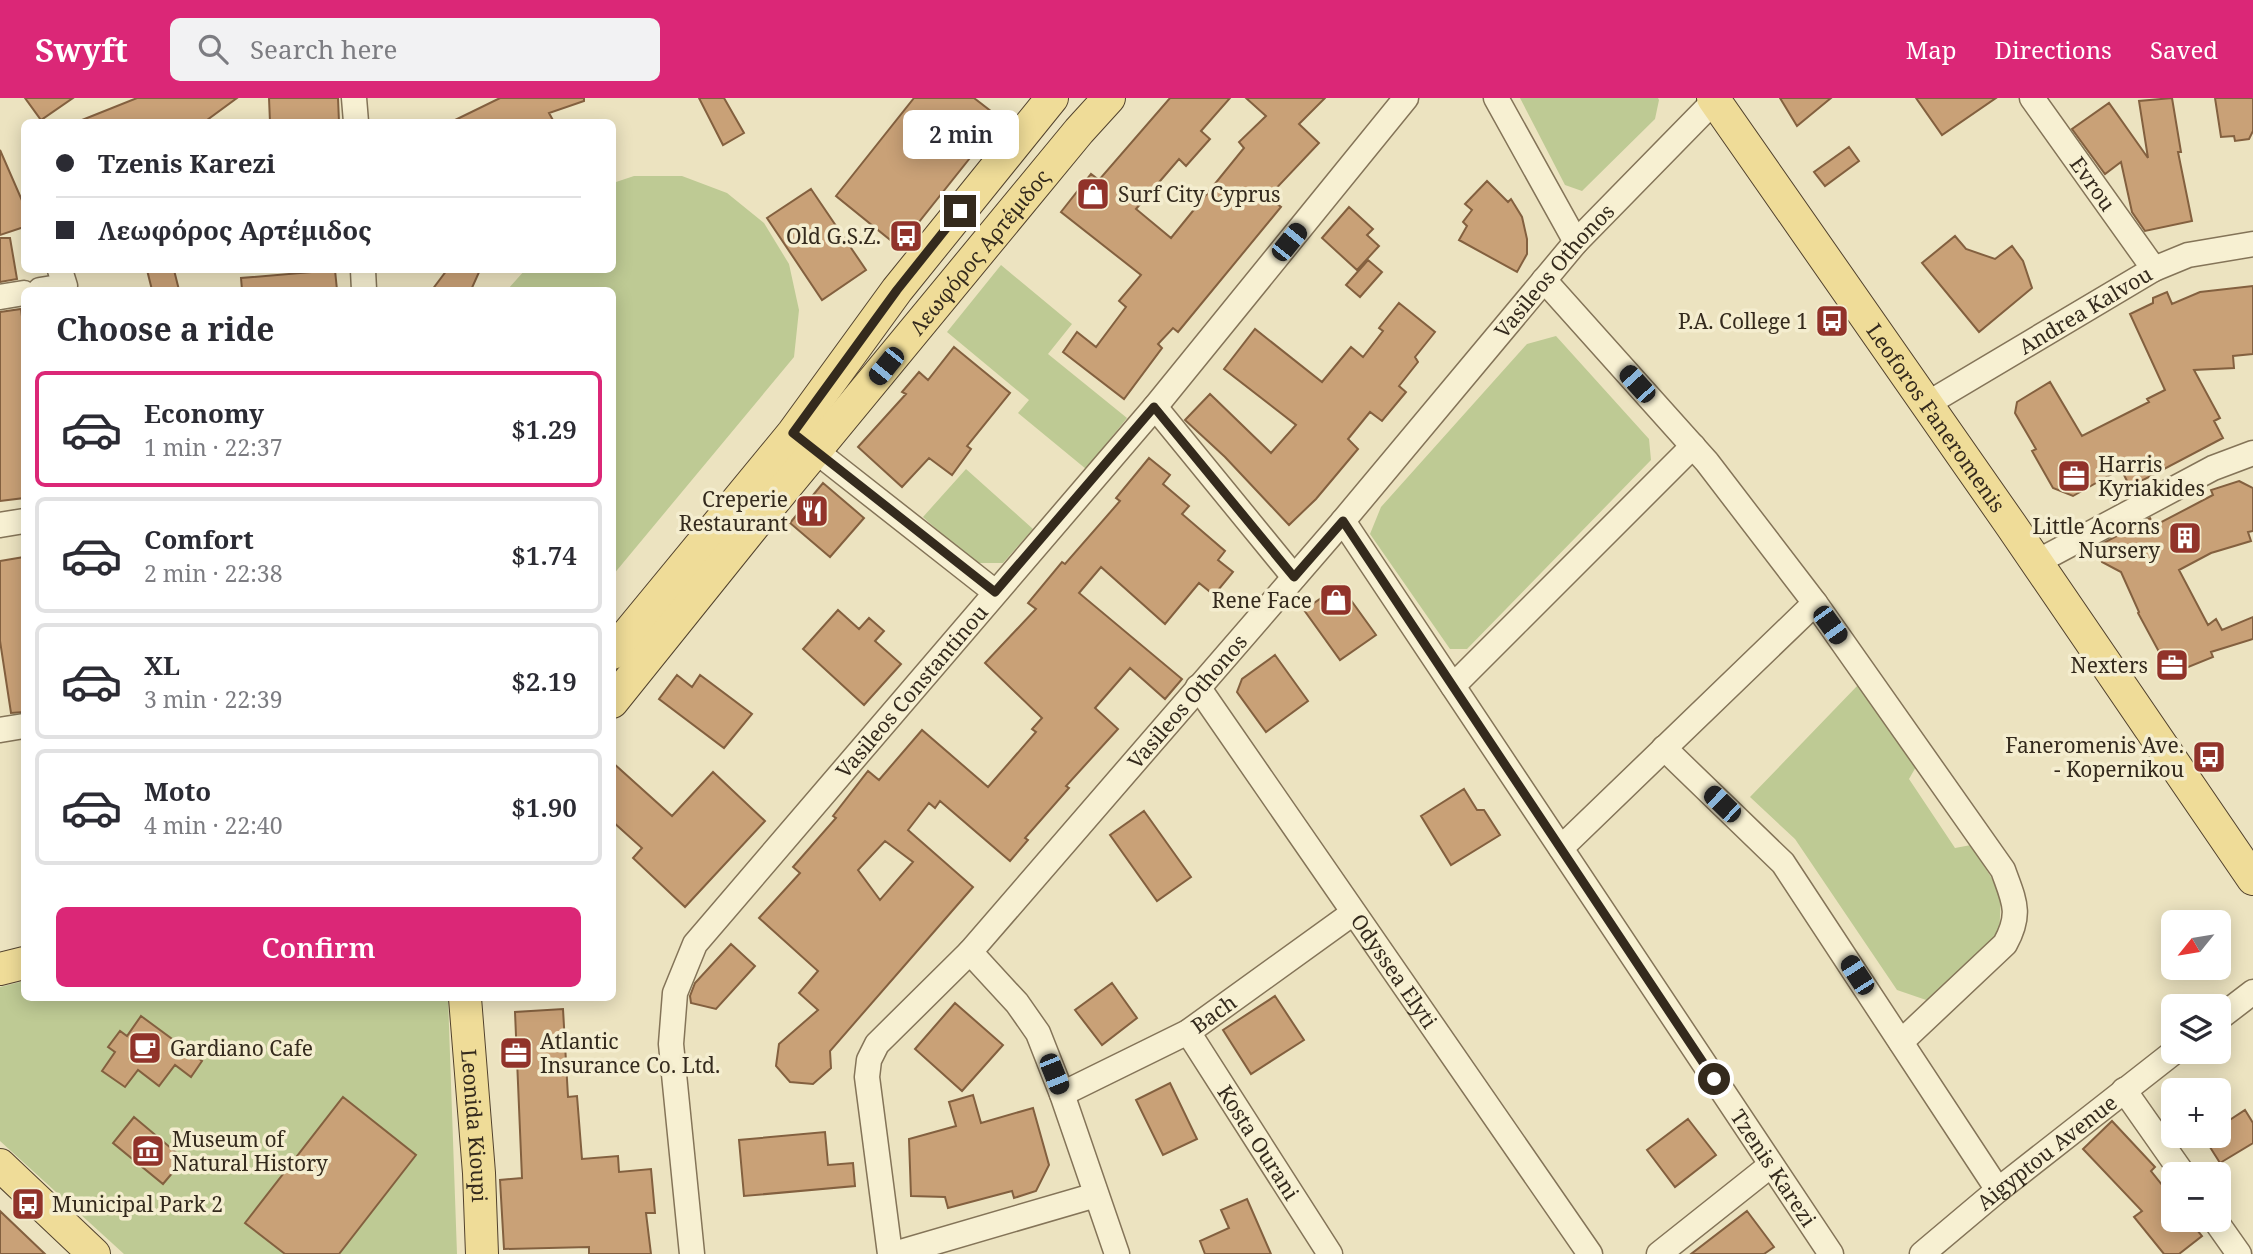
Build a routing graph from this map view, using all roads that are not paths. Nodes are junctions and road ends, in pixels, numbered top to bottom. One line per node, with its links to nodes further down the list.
1 (355, 98): 8 (street)
2 (1052, 98): 19 (main road, Λεωφόρος Αρτέμιδος)
3 (1109, 98): 19 (main road, Λεωφόρος Αρτέμιδος)
4 (1406, 98): 18 (street, Vasileos Constantinou)
5 (1496, 98): 9 (street)
6 (2032, 98): 11 (street, Evrou)
7 (1713, 99): 9 (street, Vasileos Othonos); 17 (main road, Leoforos Faneromenis)
8 (356, 119)
9 (1576, 242): 13 (street, Vasileos Othonos)
10 (2253, 244): 11 (street, Andrea Kalvou)
11 (2154, 269): 17 (street, Andrea Kalvou)
12 (61, 273): 14 (street)
13 (1544, 281): 20 (street); 22 (street, Vasileos Othonos)
14 (59, 287)
15 (21, 294): 16 (street)
16 (0, 297)
17 (1927, 404): 25 (main road, Leoforos Faneromenis)
18 (1154, 407): 26 (street); 27 (street, Vasileos Constantinou)
19 (804, 442): 27 (street); 29 (main road, Λεωφόρος Αρτέμιδος); 32 (main road, Λεωφόρος Αρτέμιδος)
20 (1693, 446): 28 (street); 30 (street)
21 (2253, 453): 25 (street)
22 (1343, 521): 26 (street, Vasileos Othonos); 30 (street, Tzenis Karezi)
23 (21, 522): 24 (street)
24 (0, 525)
25 (2037, 562): 37 (main road, Leoforos Faneromenis)
26 (1294, 577): 31 (street, Vasileos Othonos)
27 (995, 592): 58 (street, Vasileos Constantinou)
28 (1815, 603): 35 (street); 46 (street)
29 (616, 649)
30 (1453, 686): 36 (street, Tzenis Karezi)
31 (1198, 687): 38 (street, Odyssea Elyti); 39 (street, Vasileos Othonos)
32 (616, 697)
33 (21, 726): 34 (street)
34 (0, 730)
35 (1664, 748): 36 (street); 46 (street)
36 (1561, 848): 52 (street, Tzenis Karezi)
37 (2253, 878)
38 (1353, 913): 45 (street, Bach); 62 (street, Odyssea Elyti)
39 (970, 952): 49 (street); 59 (street, Vasileos Othonos)
40 (21, 964): 41 (main road)
41 (0, 969)
42 (2253, 992): 44 (street)
43 (465, 1001): 57 (main road, Leonida Kioupi)
44 (2231, 1009)
45 (1188, 1032): 49 (street, Bach); 61 (street, Kosta Ourani)
46 (1901, 1042): 53 (street)
47 (2161, 1062): 48 (street, Aigyptou Avenue)
48 (2124, 1090): 50 (street); 53 (street, Aigyptou Avenue)
49 (1062, 1094): 54 (street)
50 (2175, 1162)
51 (0, 1165): 56 (main road)
52 (1771, 1165): 63 (street); 64 (street, Tzenis Karezi)
53 (1998, 1190): 65 (street, Aigyptou Avenue)
54 (1096, 1195): 59 (street); 60 (street)
55 (2223, 1232): 66 (street)
56 (94, 1254)
57 (482, 1254)
58 (692, 1254)
59 (892, 1254)
60 (1117, 1254)
61 (1330, 1254)
62 (1590, 1254)
63 (1659, 1254)
64 (1831, 1254)
65 (1922, 1254)
66 (2239, 1254)

